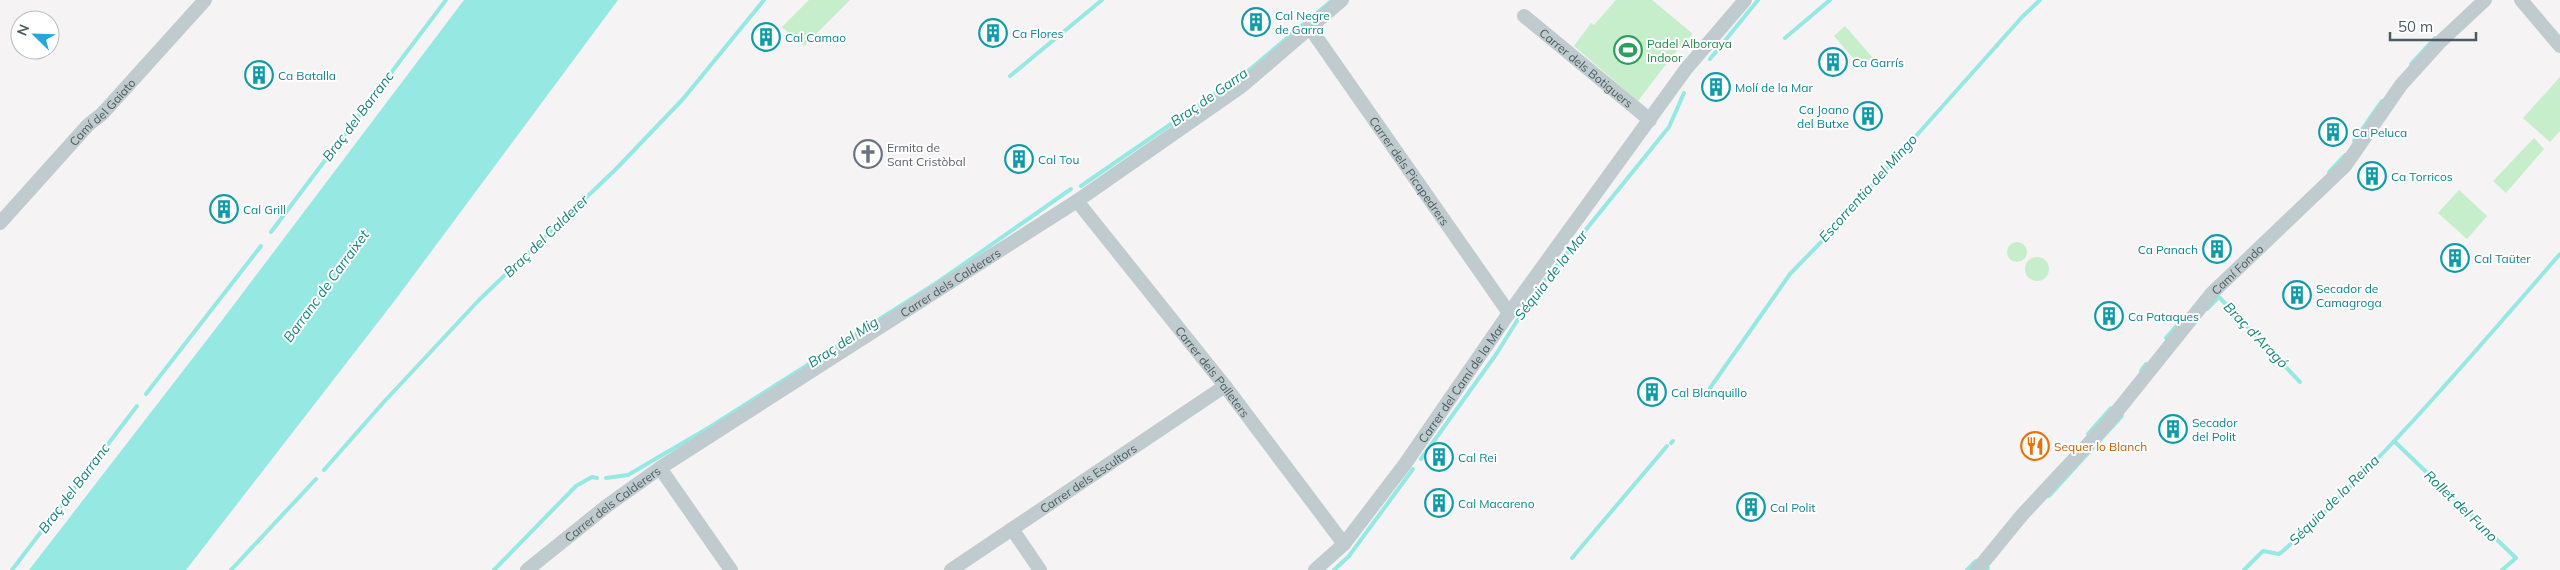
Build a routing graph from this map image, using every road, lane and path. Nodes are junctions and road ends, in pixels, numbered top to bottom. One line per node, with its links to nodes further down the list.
1 (205, 0): 11 (street, Camí del Gaiato)
2 (1342, 0): 7 (street, Carrer dels Calderers)
3 (1745, 0): 9 (street, Carrer del Camí de la Mar)
4 (2485, 0): 22 (street, Camí Fondo)
5 (2521, 0): 8 (street)
6 (1524, 16): 9 (street, Carrer dels Botiguers)
7 (1310, 28): 10 (street, Carrer dels Calderers); 12 (street, Carrer dels Picapedrers)
8 (2560, 46)
9 (1650, 120): 12 (street, Carrer del Camí de la Mar)
10 (1077, 200): 13 (street, Carrer dels Palleters); 14 (street, Carrer dels Calderers)
11 (0, 224)
12 (1509, 313): 16 (street, Carrer del Camí de la Mar)
13 (1225, 386): 15 (street, Carrer dels Escultors); 16 (street, Carrer dels Palleters)
14 (660, 468): 17 (street, Carrer dels Calderers); 18 (street)
15 (1012, 529): 19 (street, Carrer dels Escultors); 20 (street)
16 (1344, 544): 21 (street, Carrer del Camí de la Mar)
17 (527, 570)
18 (731, 570)
19 (951, 570)
20 (1040, 570)
21 (1315, 570)
22 (1977, 570)

